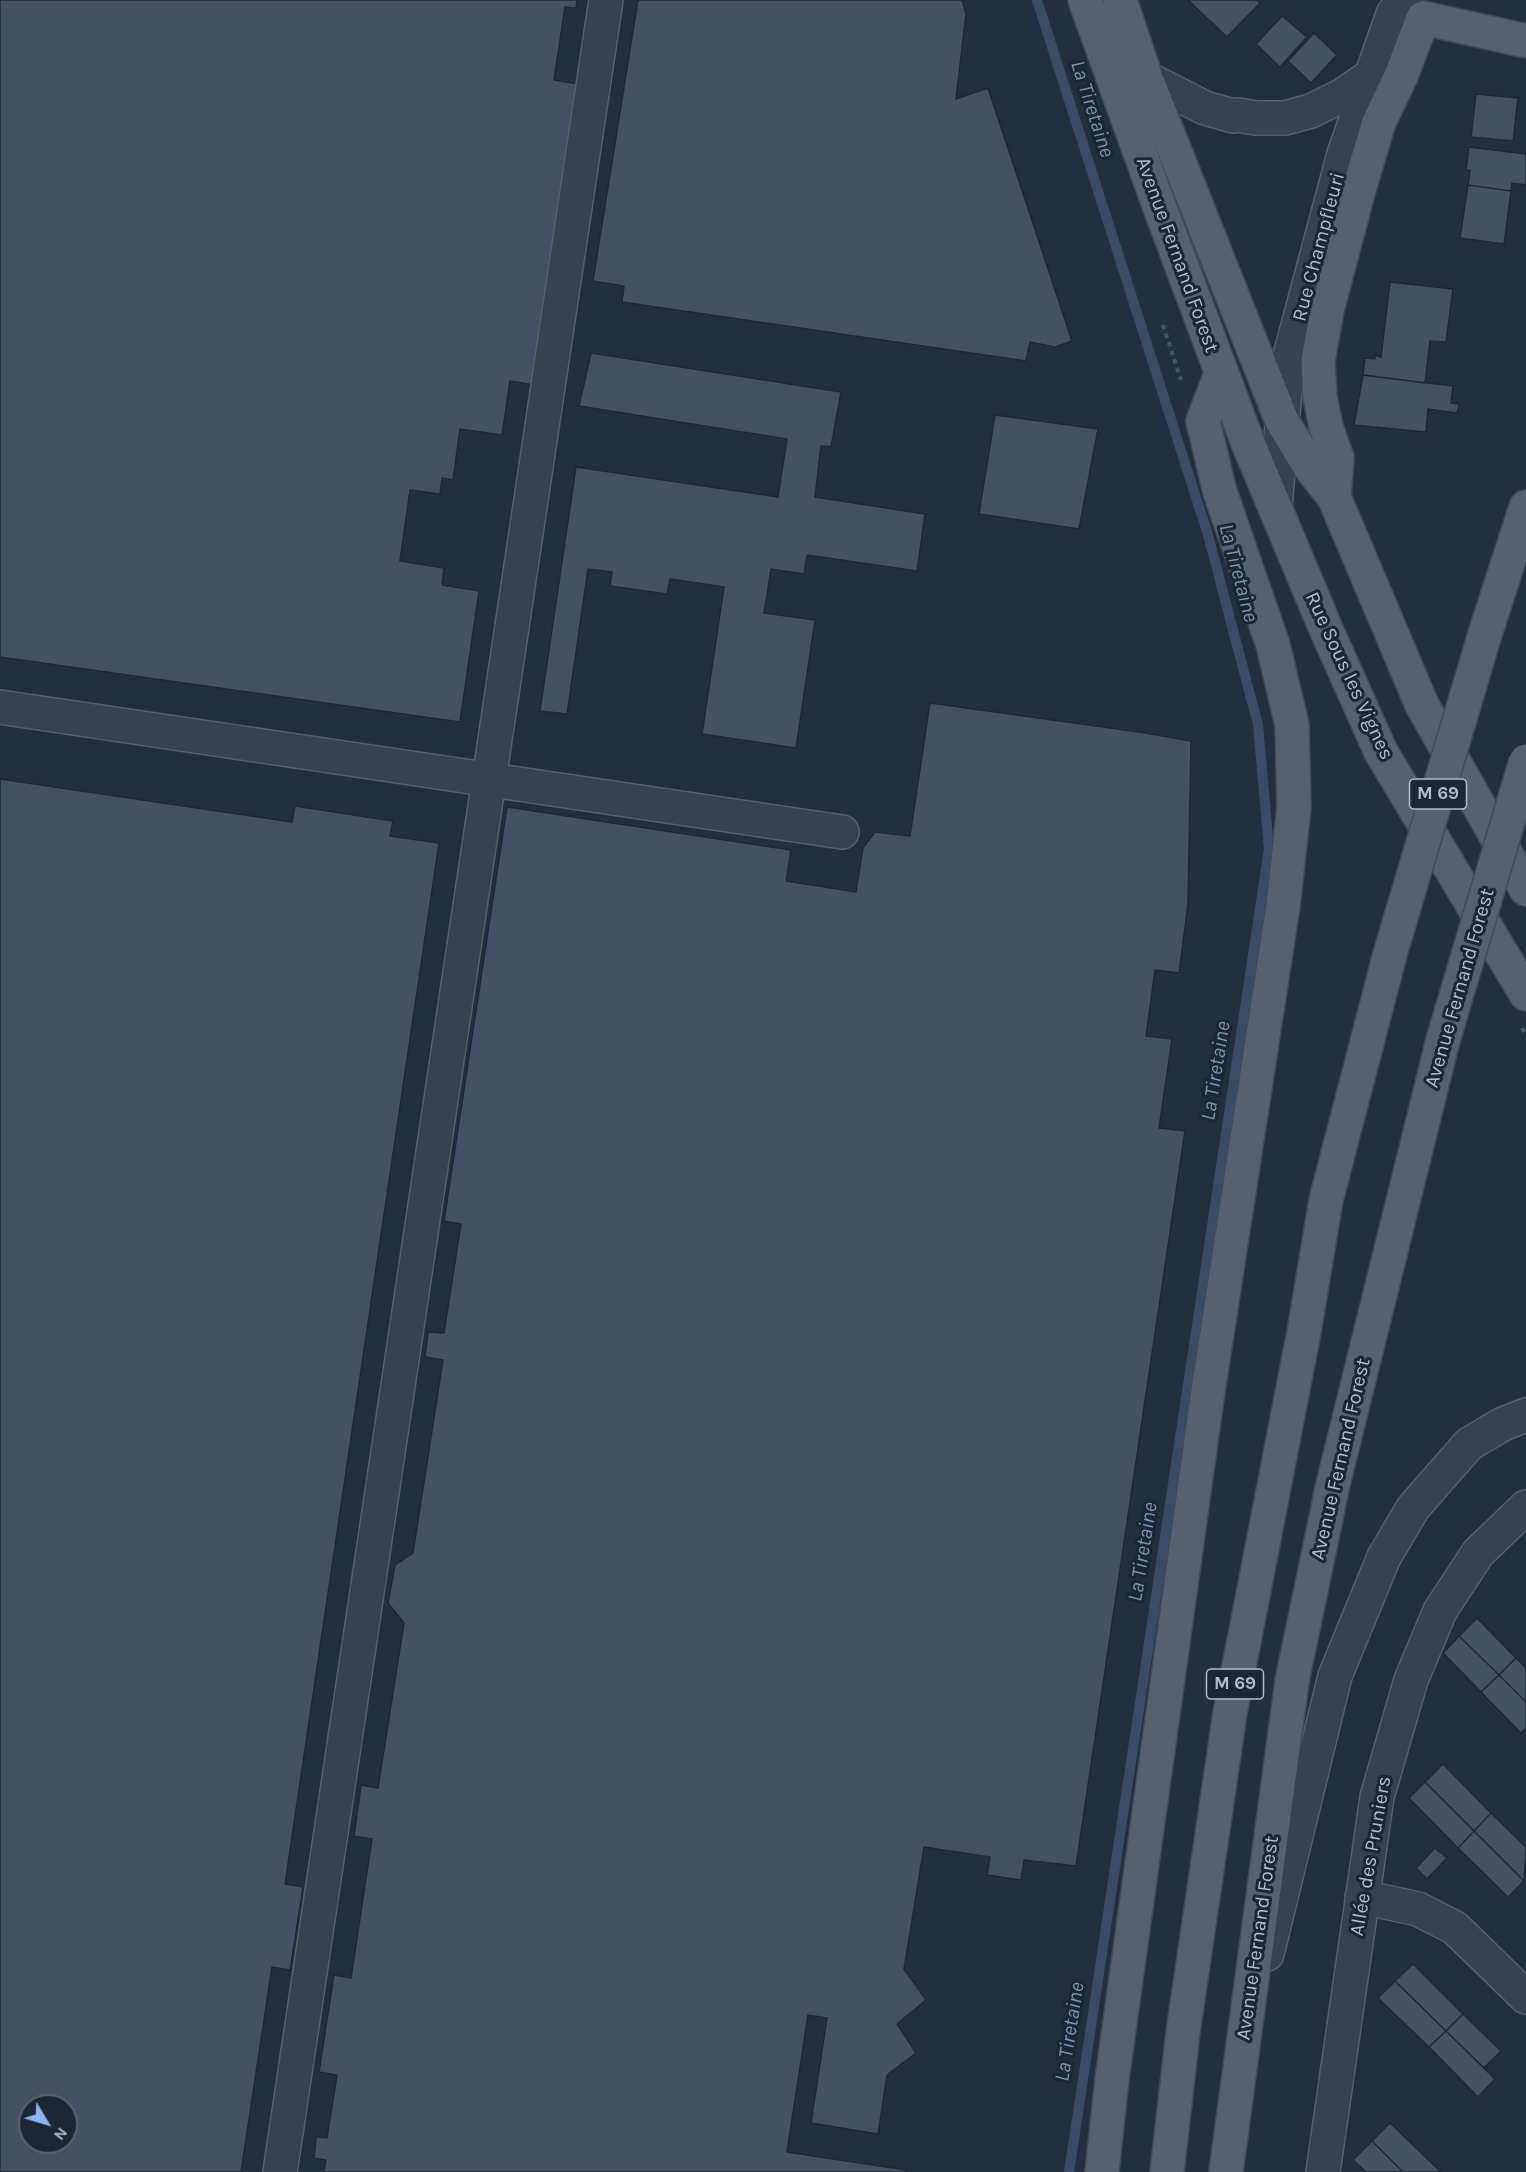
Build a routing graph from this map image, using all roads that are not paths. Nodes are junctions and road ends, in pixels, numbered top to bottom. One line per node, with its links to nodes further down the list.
1 (606, 0): 15 (street)
2 (1085, 0): 8 (main road, Avenue Fernand Forest)
3 (1120, 0): 7 (main road, Avenue Fernand Forest)
4 (1416, 6): 5 (main road); 6 (main road)
5 (1526, 41)
6 (1386, 76): 7 (street); 9 (street, Rue Champfleuri); 10 (main road)
7 (1146, 78): 9 (main road, Avenue Fernand Forest)
8 (1221, 374): 11 (main road, Avenue Fernand Forest); 25 (main road)
9 (1282, 421): 10 (main road); 11 (street, Rue Champfleuri)
10 (1334, 497): 17 (main road)
11 (1275, 507): 18 (main road, Rue Sous les Vignes)
12 (1526, 507): 26 (main road, M 69, bridge)
13 (0, 707): 15 (street)
14 (1526, 761): 23 (main road, Avenue Fernand Forest / M 69, bridge)
15 (490, 780): 16 (street); 24 (street)
16 (842, 832)
17 (1526, 889)
18 (1526, 994)
19 (1526, 1415): 23 (street)
20 (1526, 1508): 21 (street, Allée des Pruniers)
21 (1362, 1897): 22 (street); 28 (street, Allée des Pruniers)
22 (1526, 1997)
23 (1243, 2049): 27 (main road, Avenue Fernand Forest / M 69)
24 (280, 2172)
25 (1102, 2172)
26 (1167, 2172)
27 (1226, 2172)
28 (1323, 2172)

